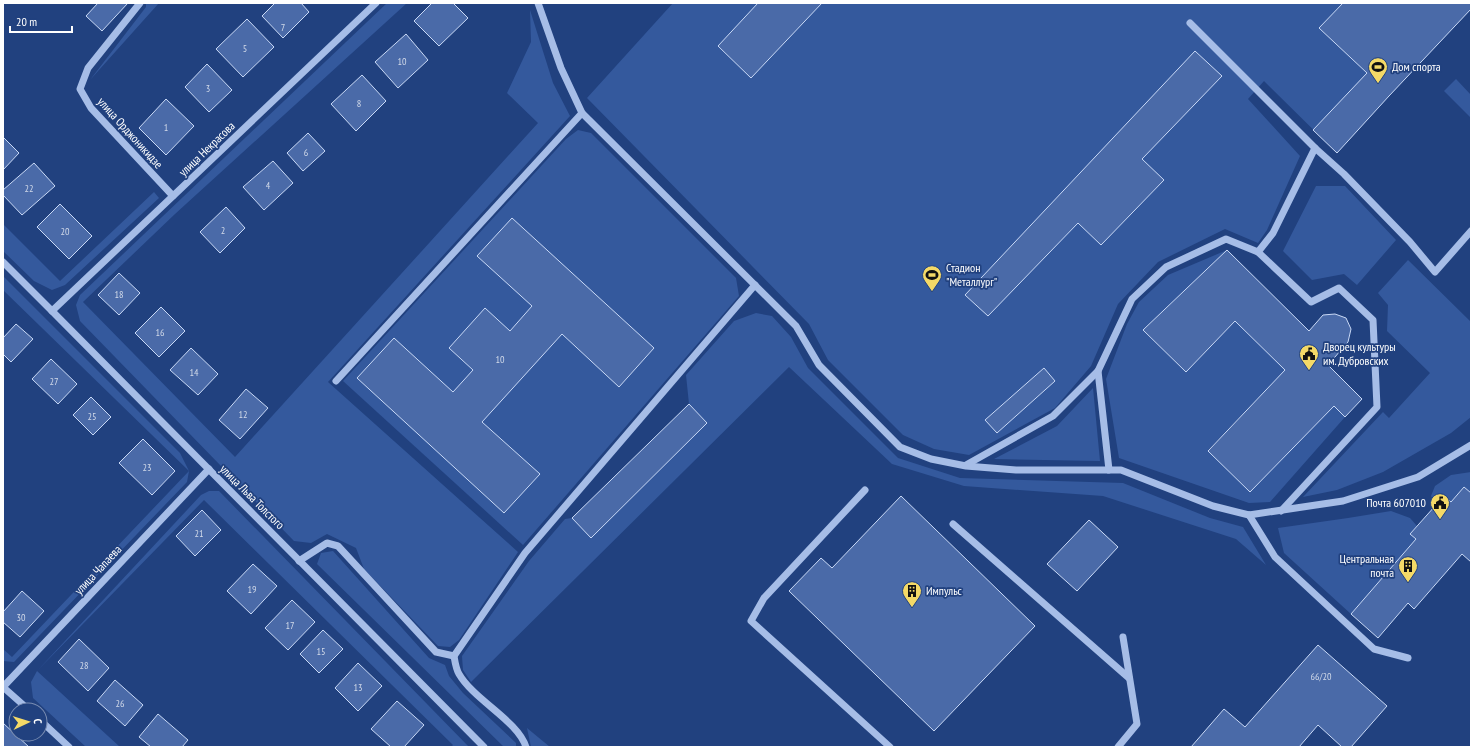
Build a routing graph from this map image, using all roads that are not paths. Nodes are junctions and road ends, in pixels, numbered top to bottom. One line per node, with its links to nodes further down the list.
1 (140, 3): 7 (street, улица Орджоникидзе)
2 (376, 3): 7 (street, улица Некрасова)
3 (538, 3): 5 (street)
4 (1190, 23): 6 (street)
5 (582, 113): 11 (street); 14 (street)
6 (1315, 148): 8 (street); 9 (street)
7 (173, 196): 12 (street, улица Некрасова)
8 (1471, 231)
9 (1258, 252): 13 (street); 20 (street)
10 (3, 262): 12 (street, улица Льва Толстого)
11 (755, 285): 16 (street); 25 (street)
12 (52, 311): 17 (street, улица Льва Толстого)
13 (1098, 371): 16 (street); 18 (street)
14 (336, 382)
15 (1471, 445): 20 (street)
16 (966, 466): 18 (street)
17 (209, 469): 23 (street, улица Льва Толстого); 28 (street, улица Чапаева)
18 (1109, 470): 21 (street)
19 (865, 490): 34 (street)
20 (1281, 511): 21 (street)
21 (1249, 515): 26 (street)
22 (953, 524): 27 (street)
23 (299, 561): 25 (street); 32 (street, улица Льва Толстого)
24 (1123, 637): 27 (street)
25 (454, 656): 33 (street)
26 (1408, 658)
27 (1130, 678): 35 (street)
28 (3, 687): 29 (street)
29 (20, 702)
30 (48, 727): 31 (street)
31 (69, 747)
32 (484, 747)
33 (526, 747)
34 (890, 747)
35 (1118, 747)

